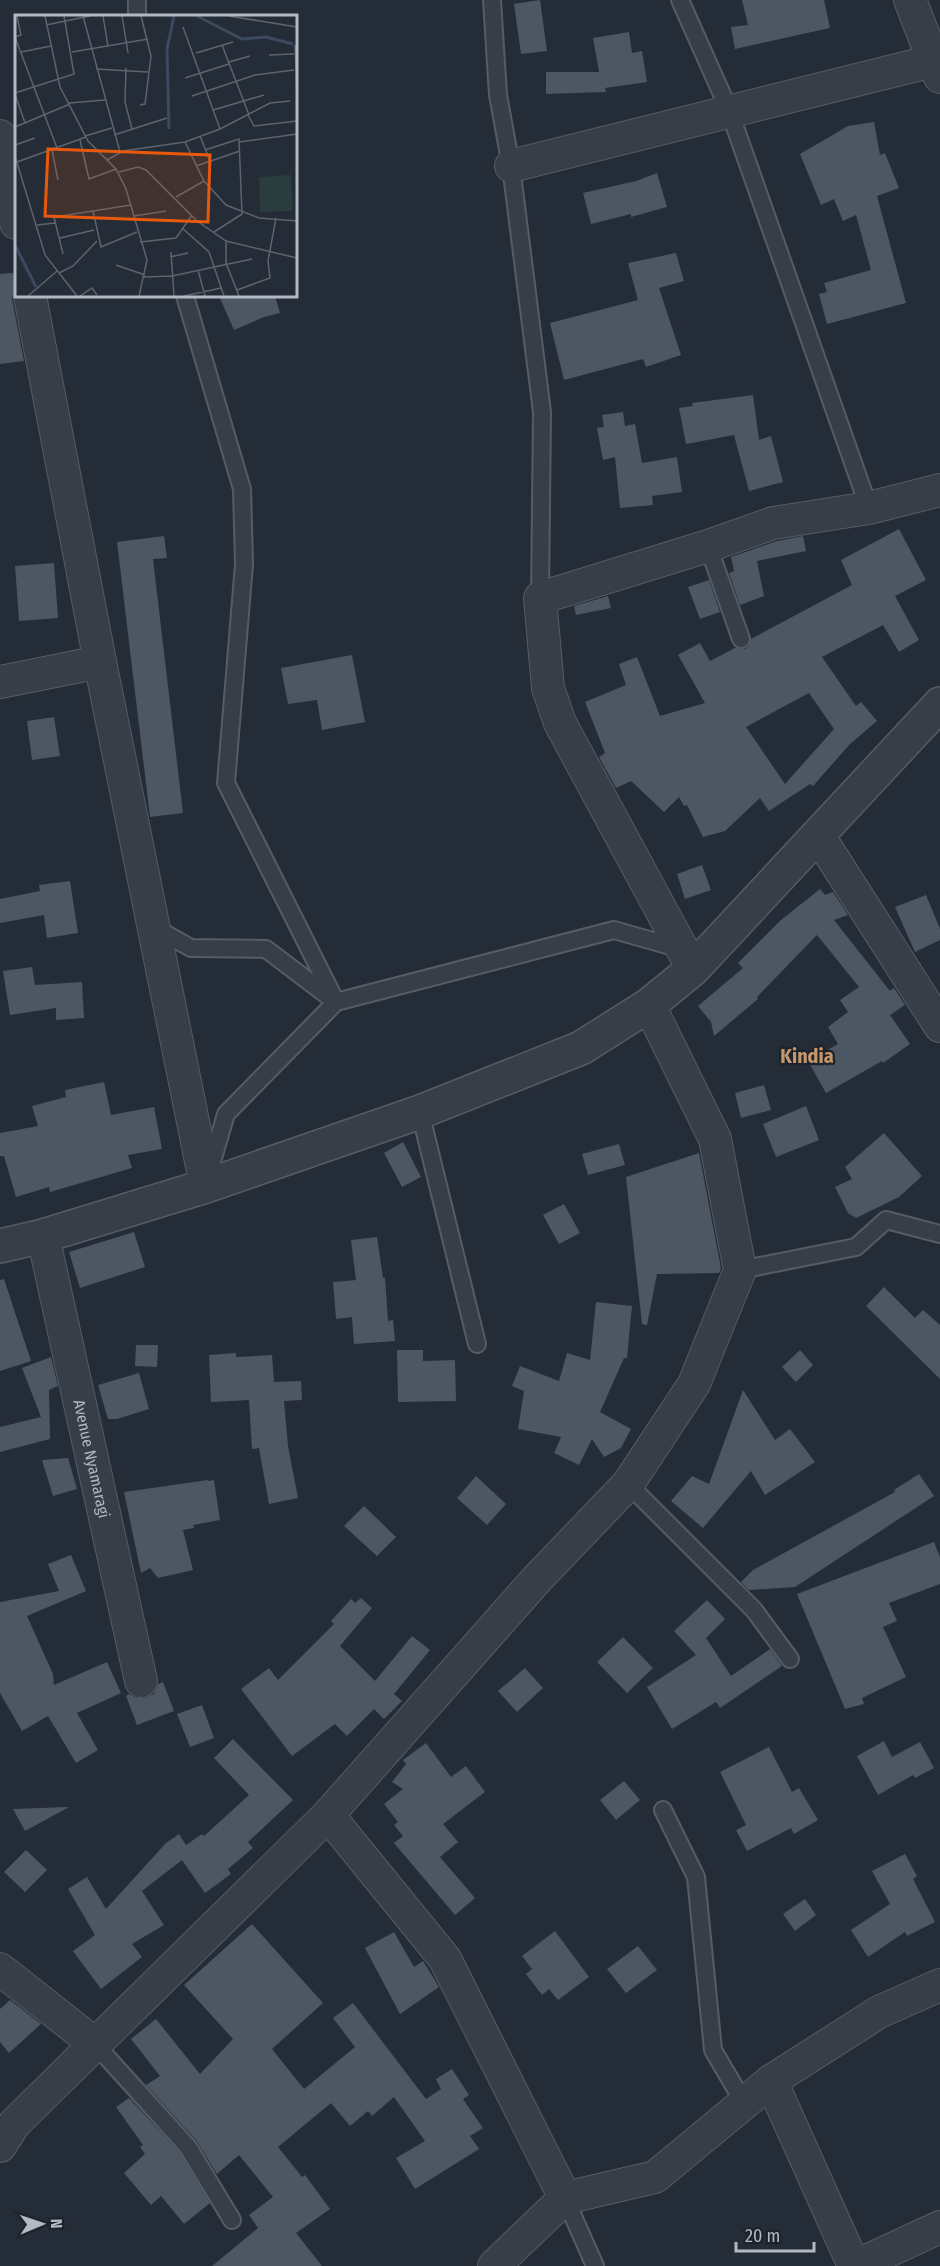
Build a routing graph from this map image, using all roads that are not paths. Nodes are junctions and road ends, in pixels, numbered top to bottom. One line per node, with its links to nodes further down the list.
1 (492, 0): 7 (lane)
2 (680, 0): 5 (lane)
3 (910, 0): 4 (street)
4 (937, 69): 5 (street)
5 (729, 110): 7 (street); 12 (lane)
6 (0, 136): 8 (street)
7 (511, 166): 14 (lane)
8 (15, 218)
9 (30, 297): 16 (street)
10 (185, 297): 22 (lane)
11 (940, 490): 12 (street)
12 (869, 508): 13 (street)
13 (708, 546): 14 (street); 15 (lane)
14 (540, 598): 21 (street)
15 (741, 639)
16 (100, 662): 17 (street); 20 (street)
17 (0, 682)
18 (940, 704): 19 (street)
19 (818, 835): 21 (street); 24 (street)
20 (155, 928): 22 (lane); 26 (street)
21 (687, 959): 22 (lane); 23 (street)
22 (336, 1002): 26 (lane)
23 (650, 1005): 25 (street); 30 (street)
24 (938, 1015)
25 (420, 1112): 26 (street); 31 (lane)
26 (206, 1186): 28 (street)
27 (940, 1234): 30 (lane)
28 (43, 1236): 29 (street); 34 (street, Avenue Nyamaragi)
29 (0, 1245)
30 (740, 1270): 32 (street)
31 (477, 1344)
32 (628, 1484): 33 (lane); 36 (street)
33 (790, 1659)
34 (141, 1681)
35 (663, 1810): 41 (lane)
36 (328, 1815): 39 (street); 43 (street)
37 (0, 1969): 39 (street)
38 (940, 1985): 40 (street)
39 (95, 2044): 42 (street); 44 (lane)
40 (771, 2081): 41 (street); 48 (street)
41 (744, 2103): 43 (street)
42 (0, 2146)
43 (565, 2198): 46 (street); 47 (lane)
44 (232, 2220)
45 (940, 2227): 48 (street)
46 (494, 2266)
47 (595, 2266)
48 (855, 2266)

